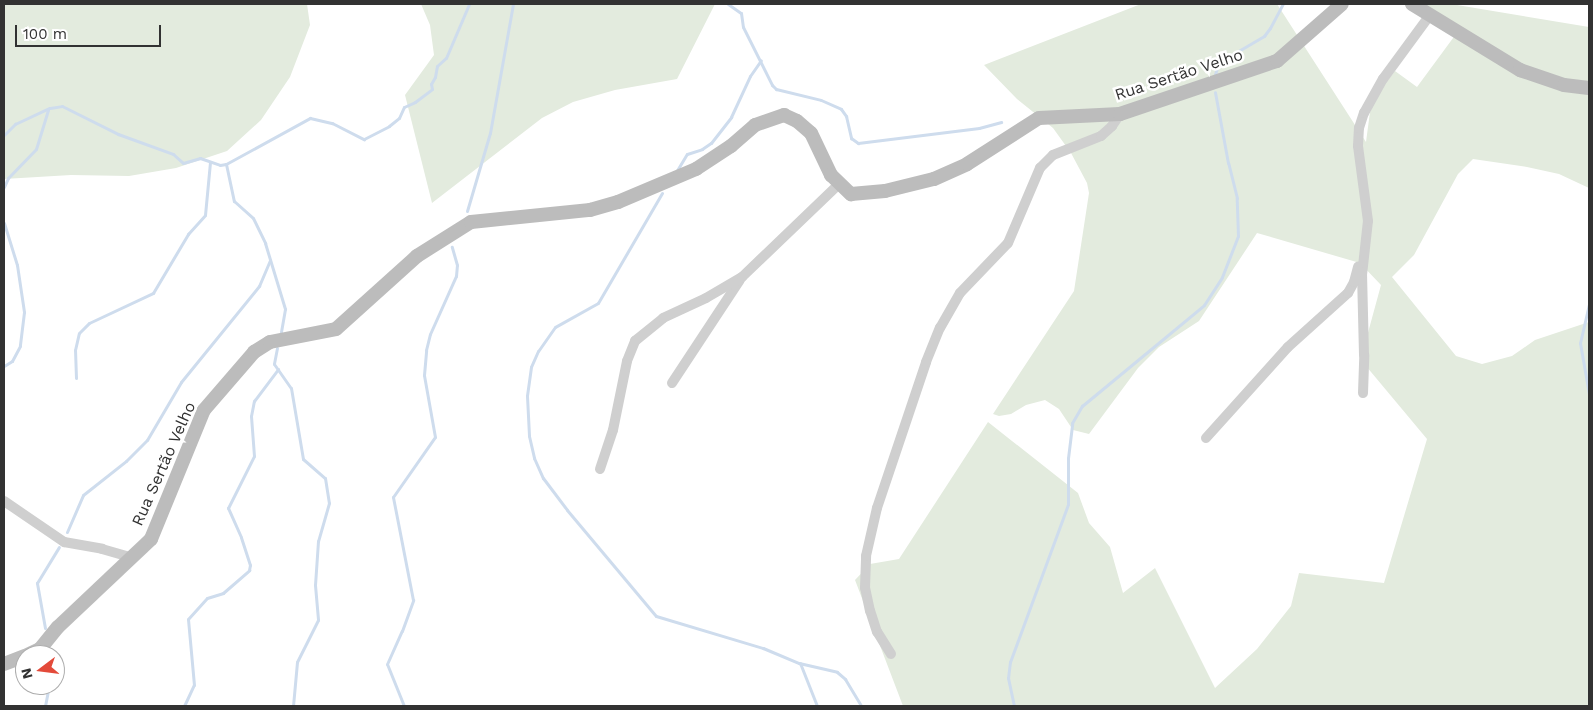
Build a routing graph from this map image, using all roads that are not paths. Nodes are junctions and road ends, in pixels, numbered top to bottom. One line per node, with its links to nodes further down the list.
1 (1342, 4): 5 (street, Rua Sertão Velho)
2 (1412, 4): 3 (street)
3 (1430, 15): 4 (street); 7 (street)
4 (1589, 88)
5 (1120, 114): 6 (street, Rua Sertão Velho); 16 (street)
6 (840, 183): 8 (street); 14 (street, Rua Sertão Velho)
7 (1363, 253): 10 (street); 11 (street)
8 (742, 277): 9 (street); 12 (street)
9 (672, 383)
10 (1363, 393)
11 (1206, 438)
12 (600, 469)
13 (4, 501): 14 (street)
14 (130, 557): 15 (street, Rua Sertão Velho)
15 (43, 645)
16 (891, 654)

